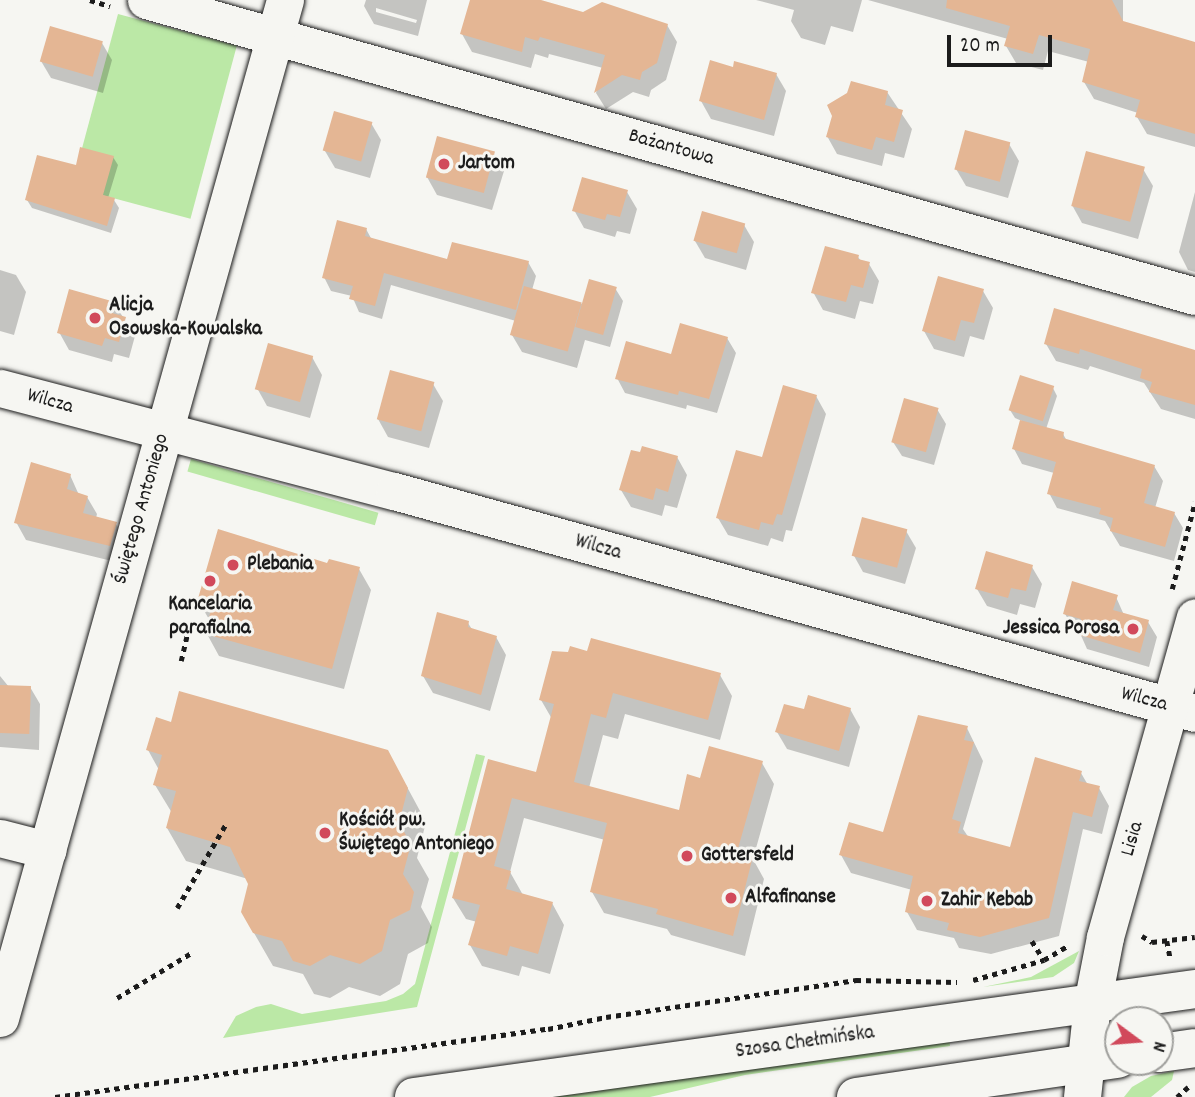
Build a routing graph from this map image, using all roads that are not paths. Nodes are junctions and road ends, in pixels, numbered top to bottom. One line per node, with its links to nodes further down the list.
1 (146, 0): 3 (street, Bażantowa)
2 (285, 0): 3 (street, Świętego Antoniego)
3 (275, 36): 4 (street, Bażantowa); 6 (street, Świętego Antoniego)
4 (1195, 296)
5 (0, 388): 6 (street, Wilcza)
6 (164, 432): 8 (street, Wilcza); 10 (street, Świętego Antoniego)
7 (1182, 606): 8 (street, Lisia)
8 (1183, 710): 12 (street, Lisia)
9 (0, 838): 10 (street)
10 (47, 850): 13 (street, Świętego Antoniego)
11 (1195, 989): 12 (main road, Szosa Chełmińska)
12 (1092, 1004): 16 (street, Lisia); 17 (main road, Szosa Chełmińska)
13 (0, 1018)
14 (1195, 1048): 15 (main road)
15 (1174, 1051)
16 (1095, 1073): 18 (main road)
17 (414, 1097)
18 (856, 1097)

